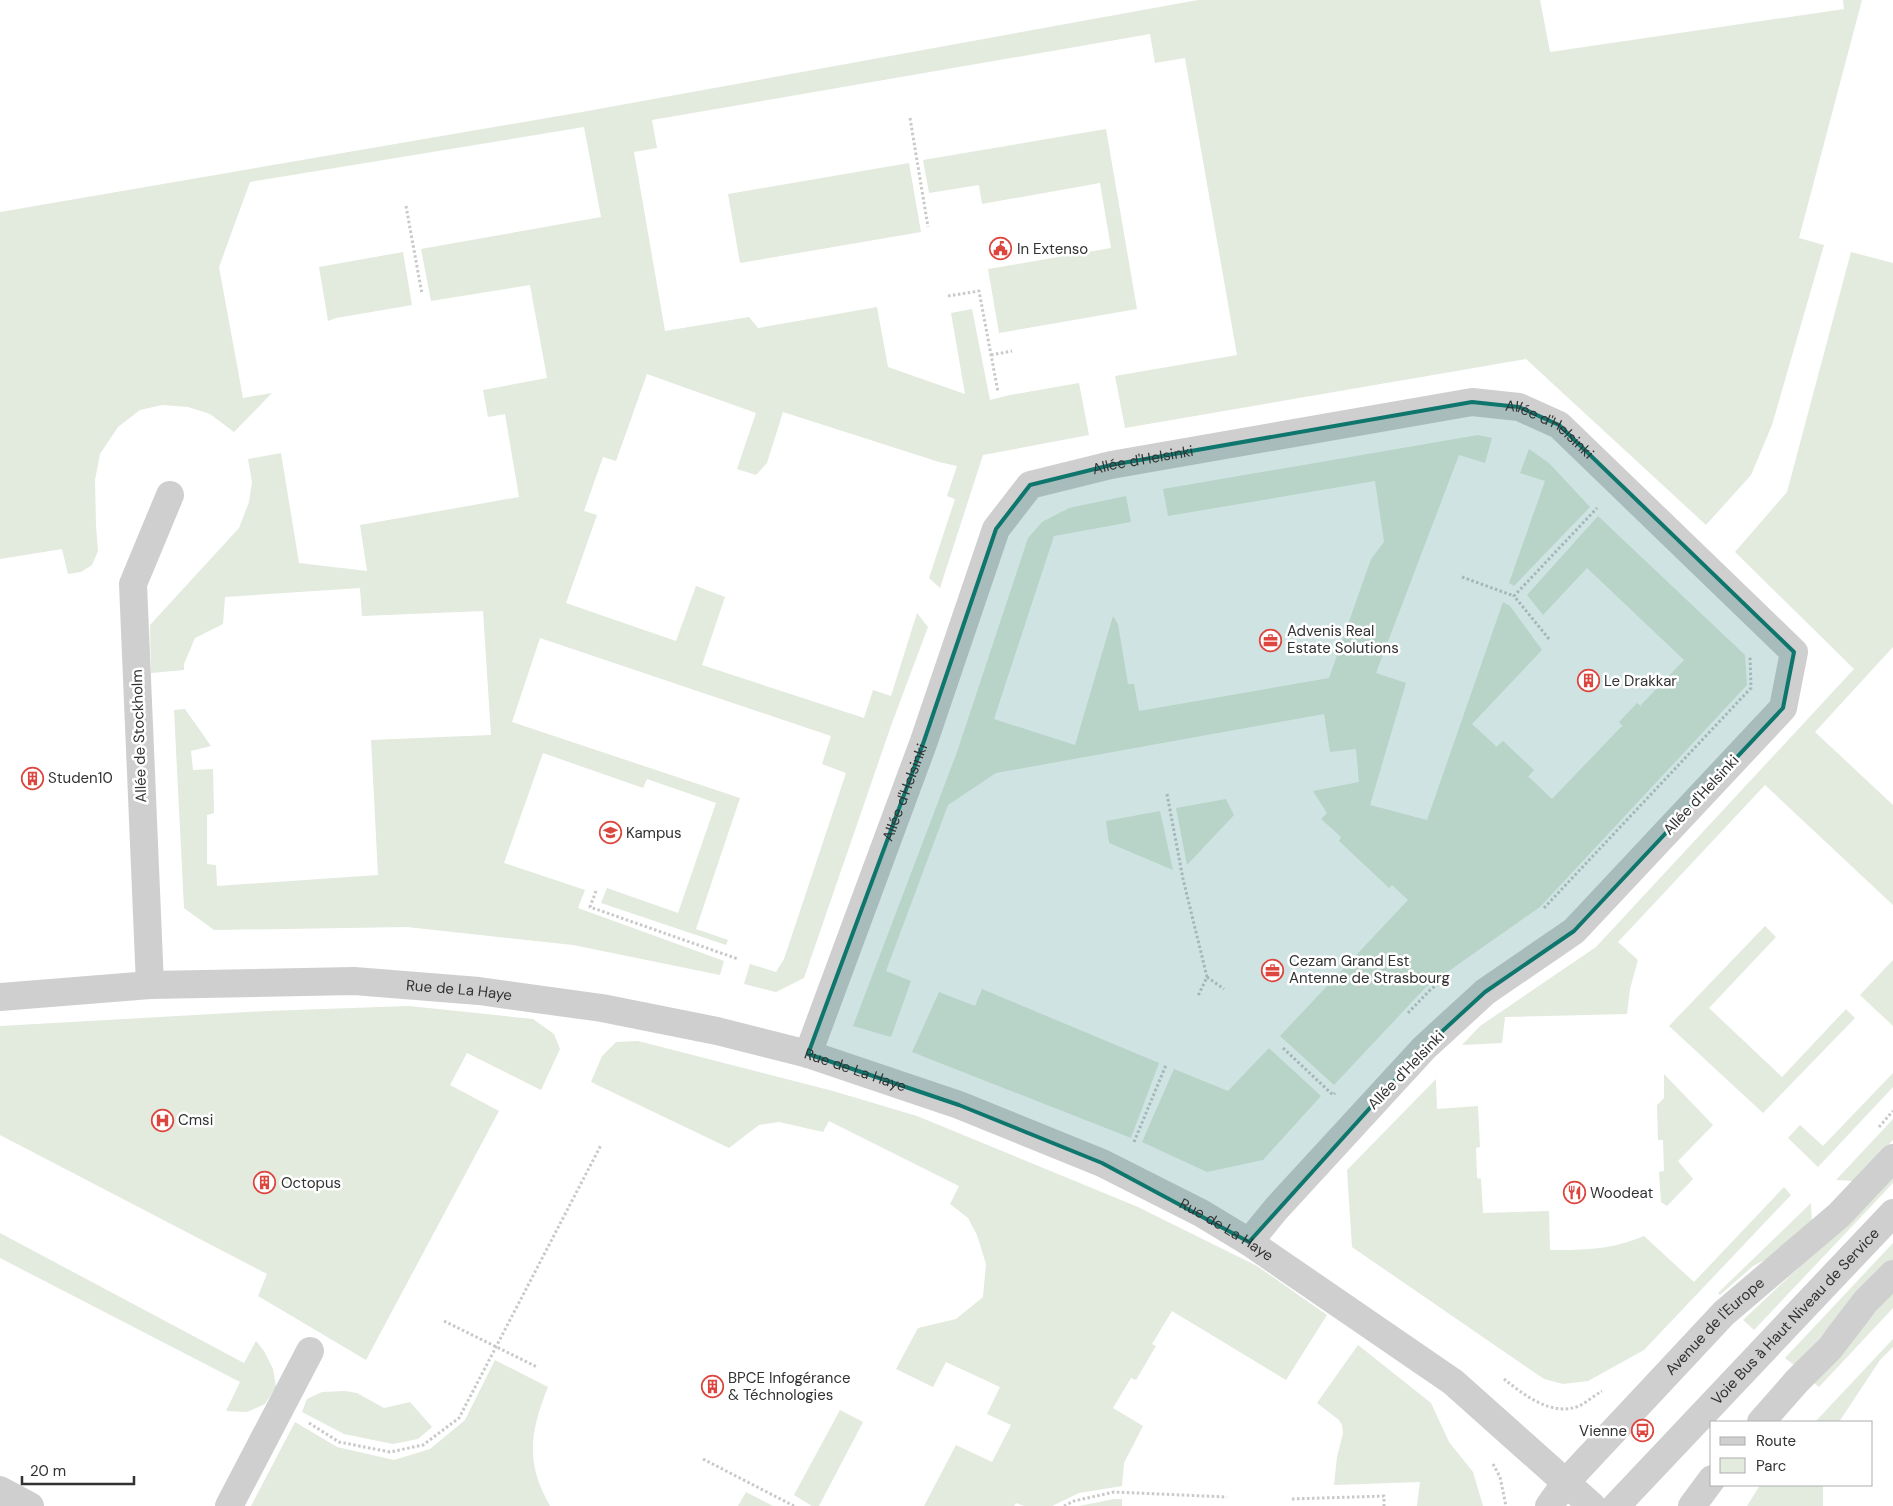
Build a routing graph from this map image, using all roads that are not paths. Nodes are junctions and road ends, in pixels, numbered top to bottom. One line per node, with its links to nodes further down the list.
1 (170, 495): 2 (street, Allée de Stockholm)
2 (150, 985): 3 (street, Rue de La Haye); 4 (street, Rue de La Haye)
3 (0, 997)
4 (808, 1054): 7 (street, Rue de La Haye); 7 (street, Allée d'Helsinki)
5 (1893, 1158): 11 (street, Avenue de l'Europe)
6 (1893, 1212): 18 (street, Voie Bus à Haut Niveau de Service)
7 (1248, 1242): 11 (street, Rue de La Haye)
8 (1893, 1274): 10 (street)
9 (310, 1351): 15 (street)
10 (1762, 1421)
11 (1566, 1482): 16 (street, Avenue de l'Europe); 17 (street, Rue de La Haye)
12 (1710, 1482): 19 (street)
13 (0, 1490): 14 (street)
14 (30, 1506)
15 (229, 1506)
16 (1549, 1506)
17 (1592, 1506)
18 (1616, 1506)
19 (1692, 1506)

